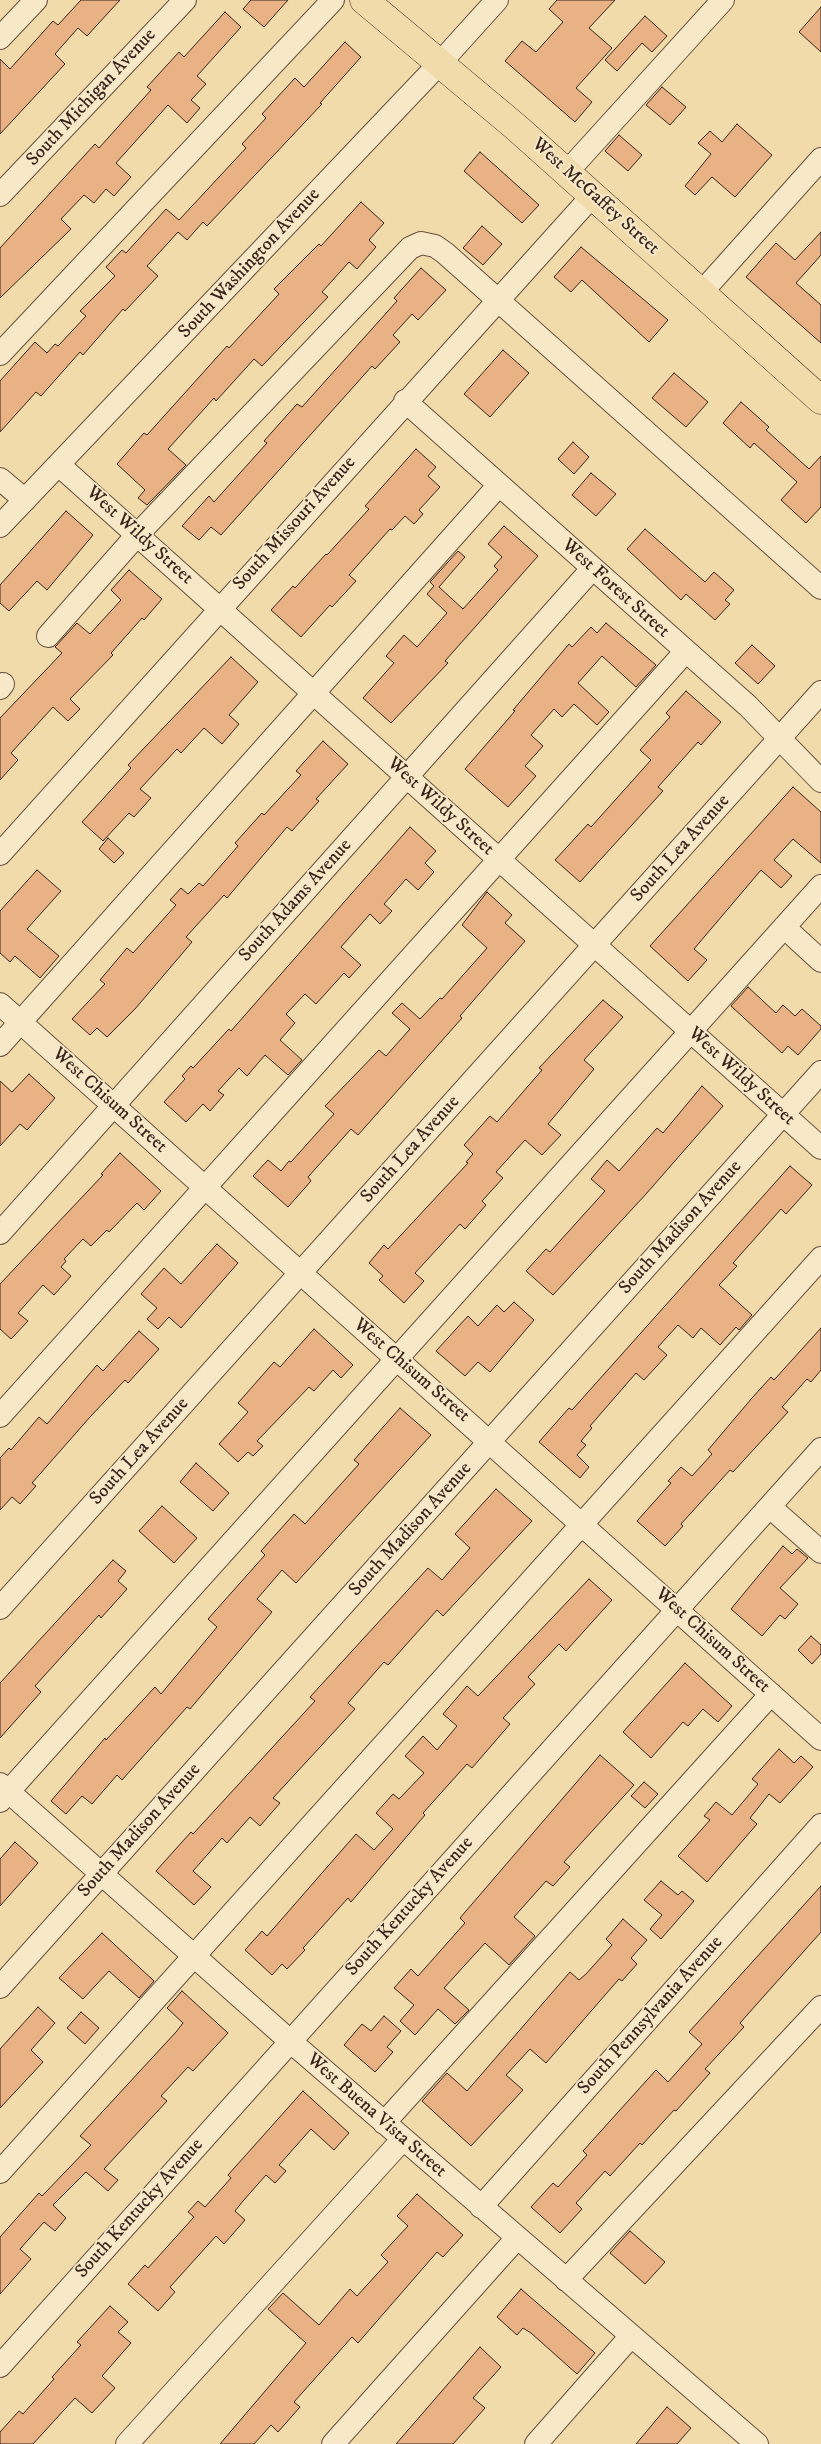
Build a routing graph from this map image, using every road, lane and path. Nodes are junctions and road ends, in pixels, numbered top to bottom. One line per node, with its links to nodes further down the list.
1 (36, 0): 7 (street)
2 (185, 0): 11 (street, South Michigan Avenue)
3 (333, 0): 15 (street)
4 (364, 0): 8 (main road, West McGaffey Street)
5 (497, 0): 8 (street, South Washington Avenue)
6 (723, 0): 10 (street)
7 (0, 38)
8 (440, 63): 10 (main road, West McGaffey Street); 18 (street, South Washington Avenue)
9 (821, 159): 13 (street)
10 (567, 172): 12 (main road, West McGaffey Street)
11 (0, 195)
12 (593, 195): 13 (main road, West McGaffey Street); 14 (street, South Missouri Avenue)
13 (701, 293): 16 (main road, West McGaffey Street)
14 (498, 299): 17 (street, South Missouri Avenue); 23 (street); 25 (street)
15 (0, 354)
16 (821, 400)
17 (405, 401): 20 (street, West Forest Street); 26 (street, South Missouri Avenue)
18 (59, 465): 21 (street, South Washington Avenue); 23 (street, West Wildy Street)
19 (0, 479): 21 (street)
20 (499, 485): 24 (street, West Forest Street); 30 (street)
21 (25, 500): 22 (street, South Washington Avenue)
22 (0, 526)
23 (138, 535): 26 (street, West Wildy Street); 27 (street)
24 (592, 569): 28 (street, West Forest Street); 32 (street, South Adams Avenue)
25 (821, 588)
26 (220, 608): 30 (street, West Wildy Street); 34 (street, South Missouri Avenue)
27 (48, 636)
28 (686, 651): 31 (street, West Forest Street); 35 (street)
29 (821, 692): 31 (street, South Lea Avenue)
30 (314, 693): 32 (street, West Wildy Street); 41 (street)
31 (780, 738): 33 (street, West Forest Street); 38 (street, South Lea Avenue)
32 (407, 778): 35 (street, West Wildy Street); 45 (street, South Adams Avenue)
33 (821, 781)
34 (0, 854)
35 (498, 860): 38 (street, West Wildy Street); 48 (street)
36 (821, 886): 37 (street)
37 (784, 927): 39 (street); 42 (street)
38 (594, 946): 42 (street, West Wildy Street); 51 (street, South Lea Avenue)
39 (821, 961)
40 (0, 1004): 41 (street, West Chisum Street)
41 (20, 1022): 43 (street); 45 (street, West Chisum Street)
42 (690, 1032): 46 (street, West Wildy Street); 52 (street)
43 (0, 1045)
44 (821, 1072): 46 (street, South Madison Avenue)
45 (114, 1105): 48 (street, West Chisum Street); 49 (street, South Adams Avenue)
46 (783, 1115): 47 (street, West Wildy Street); 54 (street, South Madison Avenue)
47 (821, 1148)
48 (204, 1187): 51 (street, West Chisum Street); 53 (street)
49 (0, 1233)
50 (821, 1258): 57 (street)
51 (300, 1273): 52 (street, West Chisum Street); 59 (street, South Lea Avenue)
52 (396, 1358): 54 (street, West Chisum Street); 63 (street)
53 (0, 1416)
54 (490, 1441): 57 (street, West Chisum Street); 65 (street, South Madison Avenue)
55 (821, 1449): 56 (street, South Kentucky Avenue)
56 (770, 1506): 58 (street); 60 (street, South Kentucky Avenue)
57 (582, 1524): 60 (street, West Chisum Street); 66 (street)
58 (821, 1552)
59 (0, 1608)
60 (677, 1610): 61 (street, West Chisum Street); 69 (street, South Kentucky Avenue)
61 (771, 1694): 62 (street, West Chisum Street); 70 (street)
62 (821, 1739)
63 (3, 1792): 65 (street, West Buena Vista Street)
64 (821, 1825): 73 (street, South Pennsylvania Avenue)
65 (101, 1874): 66 (street, West Buena Vista Street); 67 (street, South Madison Avenue)
66 (193, 1955): 69 (street, West Buena Vista Street); 72 (street)
67 (0, 1987)
68 (821, 2007): 75 (street)
69 (290, 2041): 70 (street, West Buena Vista Street); 77 (street, South Kentucky Avenue)
70 (384, 2123): 71 (street, West Buena Vista Street)
71 (403, 2139): 73 (street, West Buena Vista Street); 79 (street)
72 (0, 2172)
73 (481, 2207): 74 (street, West Buena Vista Street)
74 (517, 2238): 75 (street, West Buena Vista Street); 80 (street)
75 (566, 2280): 76 (street, West Buena Vista Street)
76 (631, 2336): 78 (street, West Buena Vista Street); 81 (street)
77 (0, 2366)
78 (750, 2442)
79 (127, 2444)
80 (333, 2444)
81 (536, 2444)

